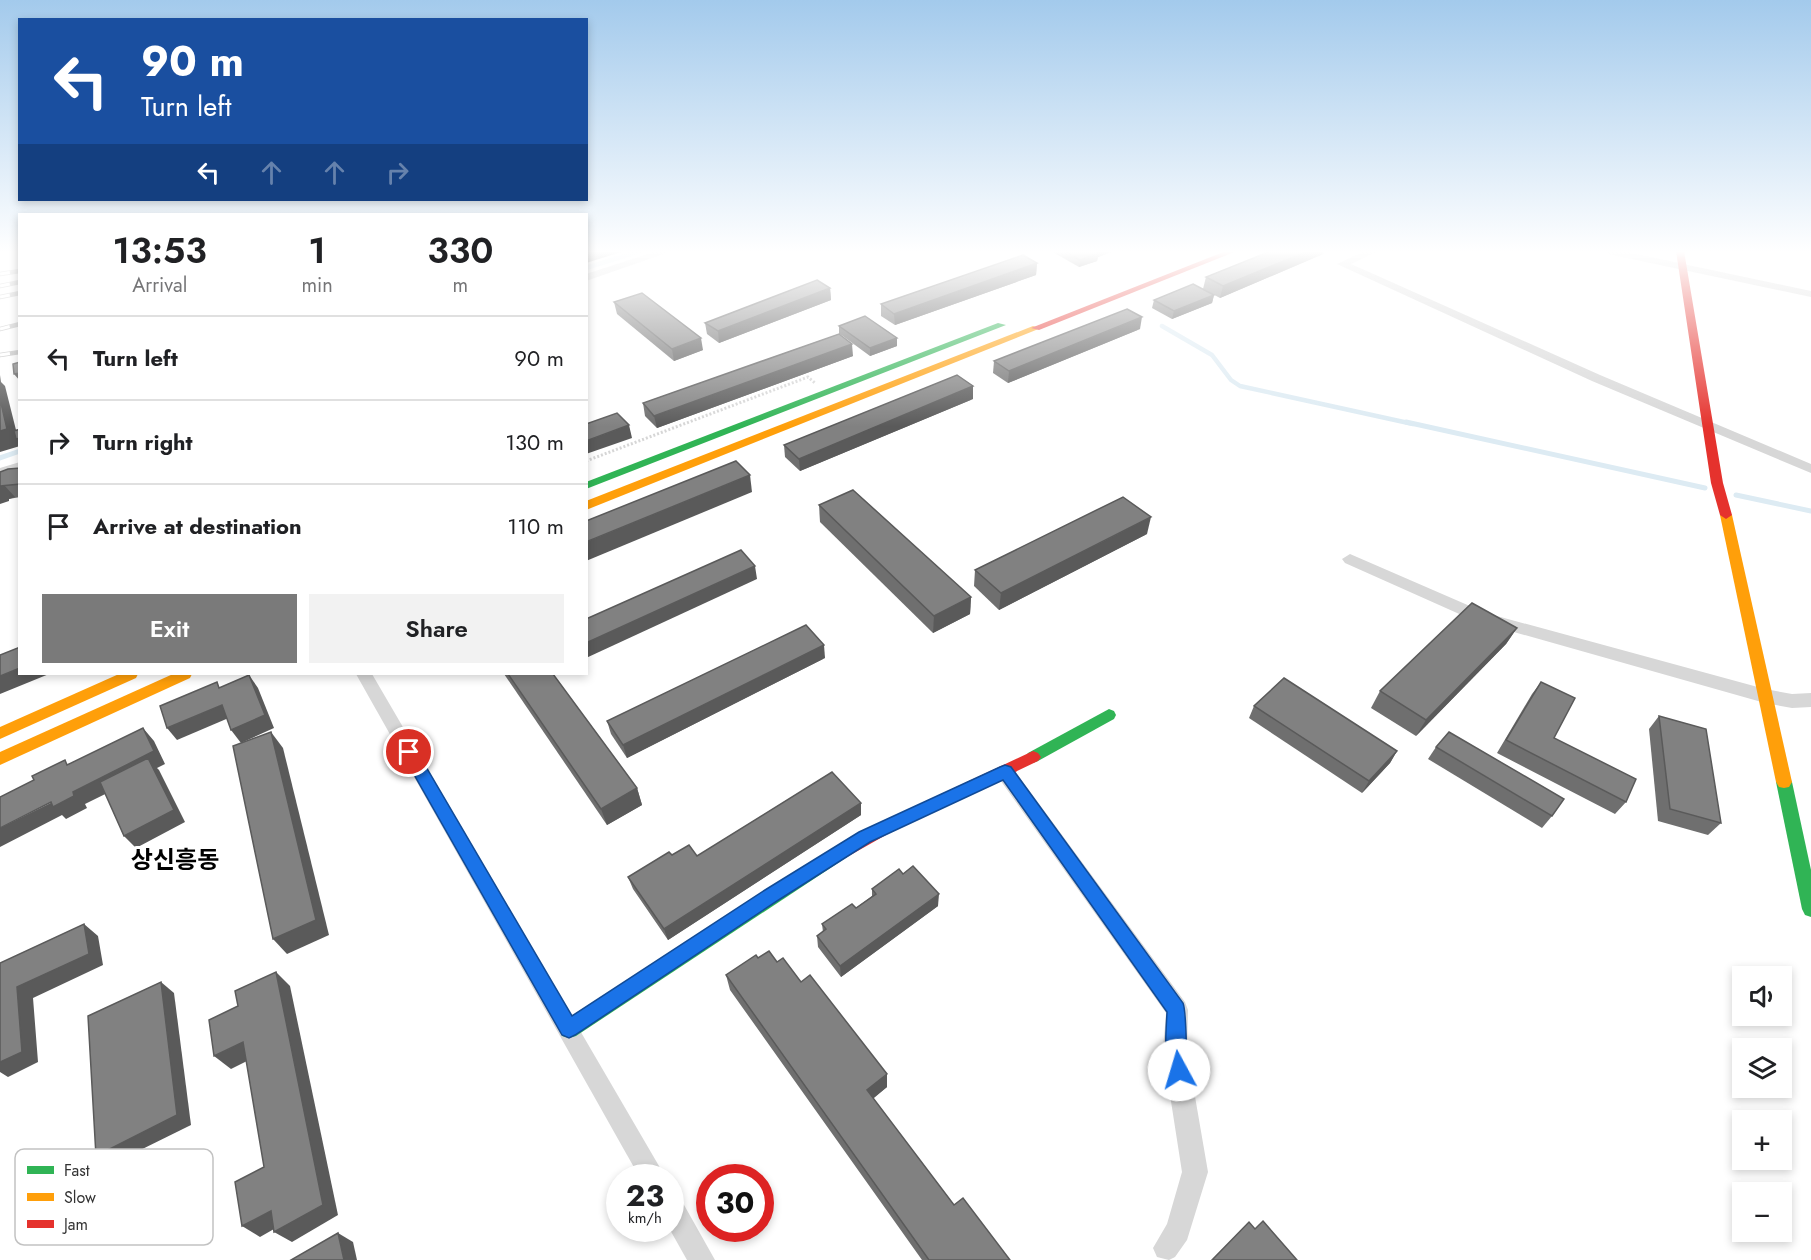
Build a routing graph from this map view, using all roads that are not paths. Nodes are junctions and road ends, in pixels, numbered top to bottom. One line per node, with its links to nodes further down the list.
1 (1084, 310): 10 (main road)
2 (1444, 310): 5 (street)
3 (1690, 310): 5 (main road)
4 (1015, 320): 9 (main road)
5 (1709, 424): 7 (street); 15 (main road)
6 (18, 467): 8 (street)
7 (1811, 469)
8 (0, 472)
9 (588, 485)
10 (588, 505)
11 (1350, 559): 15 (street)
12 (129, 675): 18 (main road)
13 (183, 675): 19 (main road)
14 (365, 675): 22 (street)
15 (1765, 696): 16 (street); 21 (main road)
16 (1811, 700)
17 (1109, 715): 20 (main road)
18 (0, 733)
19 (0, 759)
20 (1005, 772): 22 (main road); 25 (street)
21 (1811, 909)
22 (569, 1029): 23 (street)
23 (646, 1164)
24 (684, 1229): 26 (street)
25 (1166, 1248)
26 (702, 1260)

